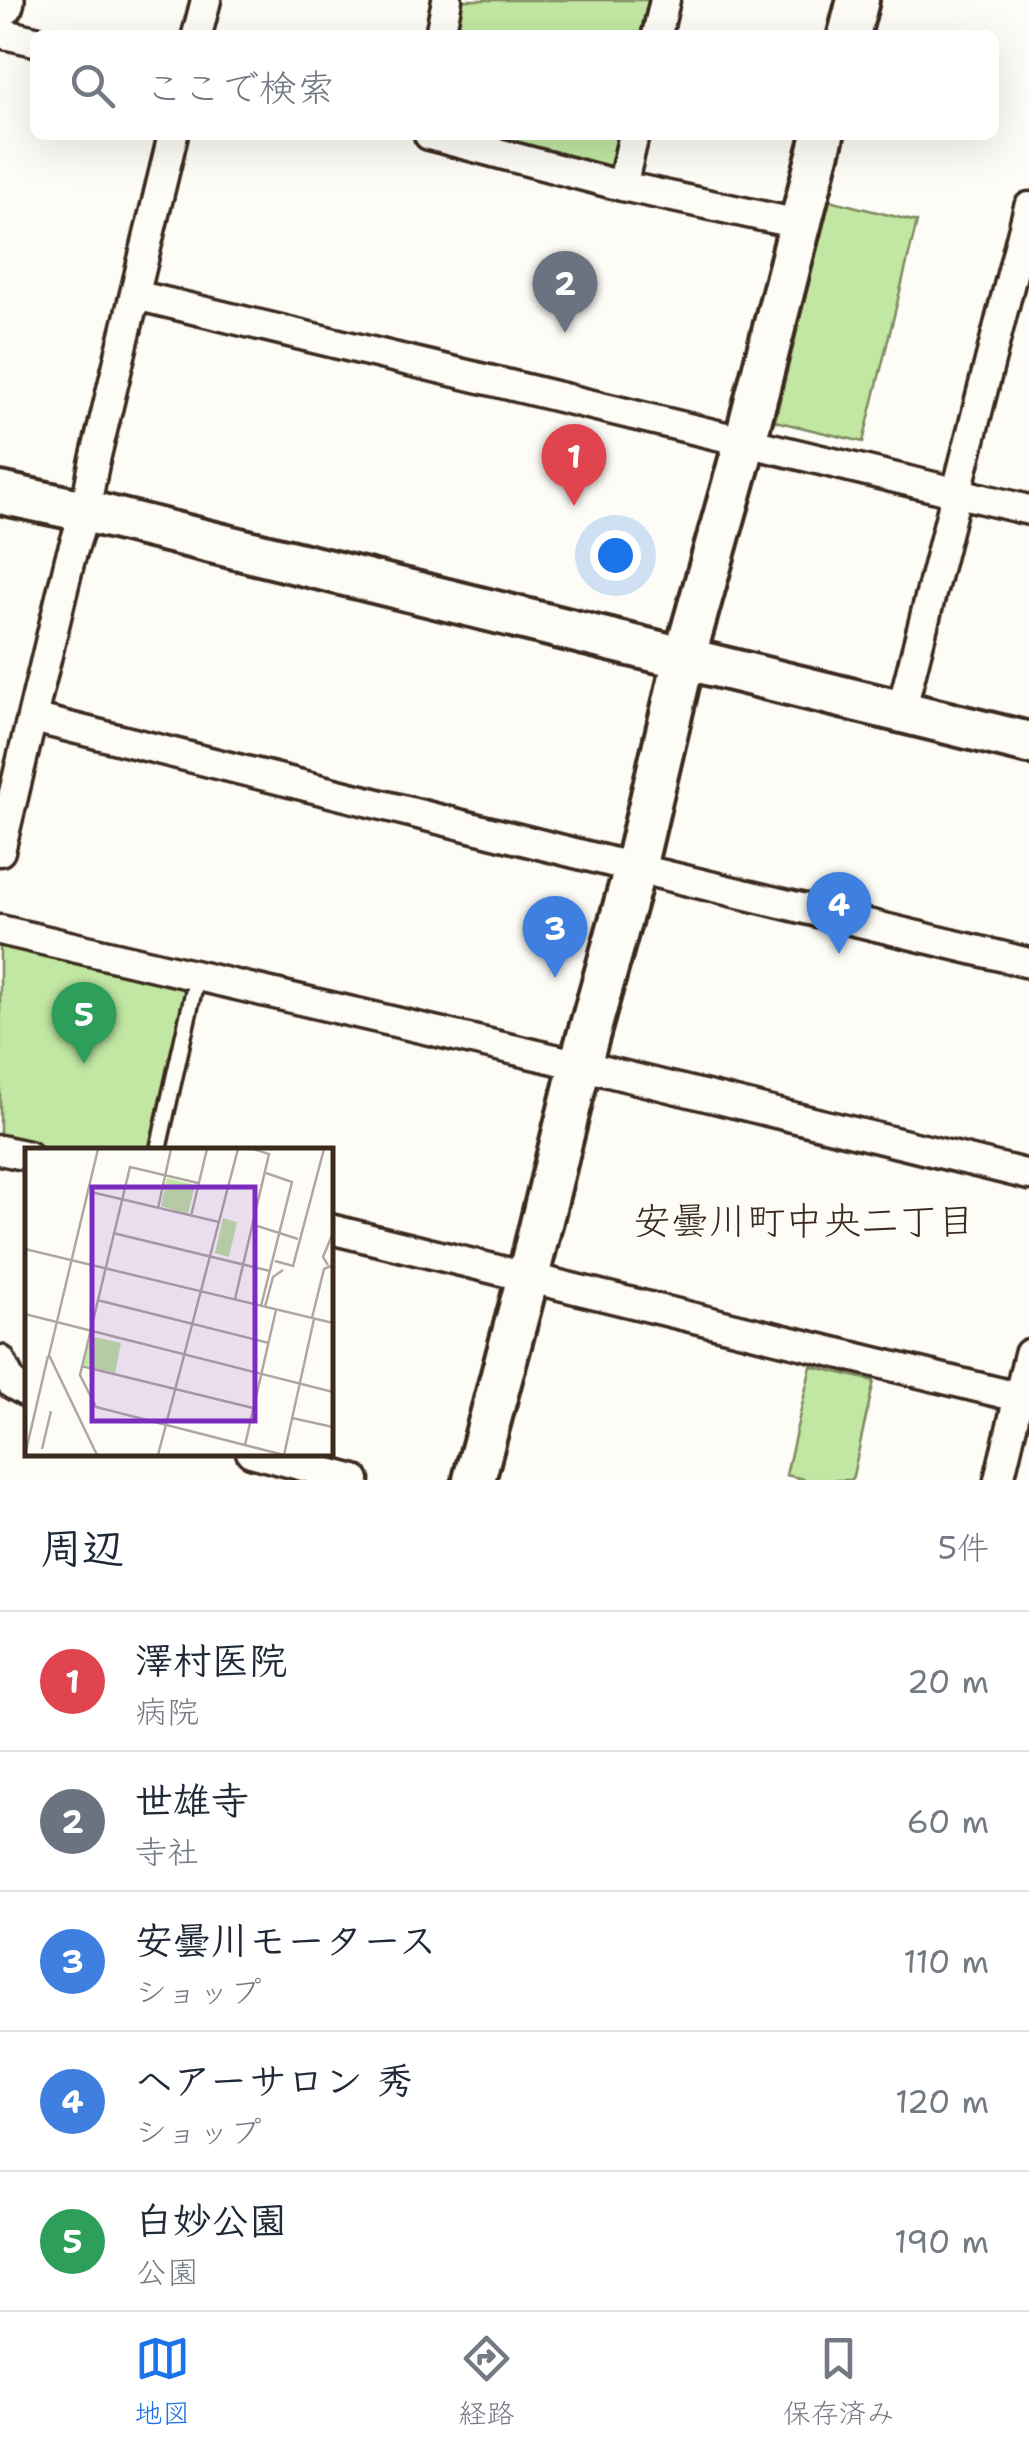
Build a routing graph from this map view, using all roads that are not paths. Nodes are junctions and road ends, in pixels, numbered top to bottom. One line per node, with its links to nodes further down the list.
1 (206, 0): 5 (street)
2 (448, 0): 6 (street)
3 (665, 0): 7 (street)
4 (858, 0): 8 (street)
5 (198, 30)
6 (441, 30)
7 (658, 30)
8 (850, 30)
9 (0, 33): 10 (street)
10 (30, 41)
11 (171, 140): 19 (street)
12 (448, 140): 15 (street)
13 (633, 140): 15 (street)
14 (821, 140): 17 (street)
15 (622, 186): 17 (street)
16 (1029, 206): 18 (street)
17 (799, 224): 20 (street)
18 (1025, 244): 22 (street)
19 (134, 295): 20 (street); 24 (street)
20 (745, 442): 22 (street); 25 (street)
21 (0, 492): 24 (street)
22 (956, 492): 23 (street); 26 (street)
23 (1029, 510)
24 (86, 511): 25 (street); 27 (street)
25 (684, 660): 26 (street); 30 (street)
26 (902, 712): 28 (street)
27 (33, 718): 29 (street); 30 (street)
28 (1029, 743)
29 (0, 851)
30 (635, 868): 32 (street); 34 (street)
31 (0, 930): 33 (street)
32 (1029, 963)
33 (197, 976): 34 (street); 35 (lane)
34 (580, 1065): 38 (street); 40 (street)
35 (158, 1148)
36 (0, 1150): 37 (street)
37 (25, 1155)
38 (1029, 1174)
39 (332, 1229): 40 (street)
40 (528, 1277): 44 (street); 47 (street)
41 (1029, 1354): 44 (street)
42 (0, 1360): 43 (street)
43 (25, 1392)
44 (1018, 1397): 48 (street)
45 (262, 1455): 46 (street)
46 (354, 1480)
47 (474, 1480)
48 (999, 1480)

